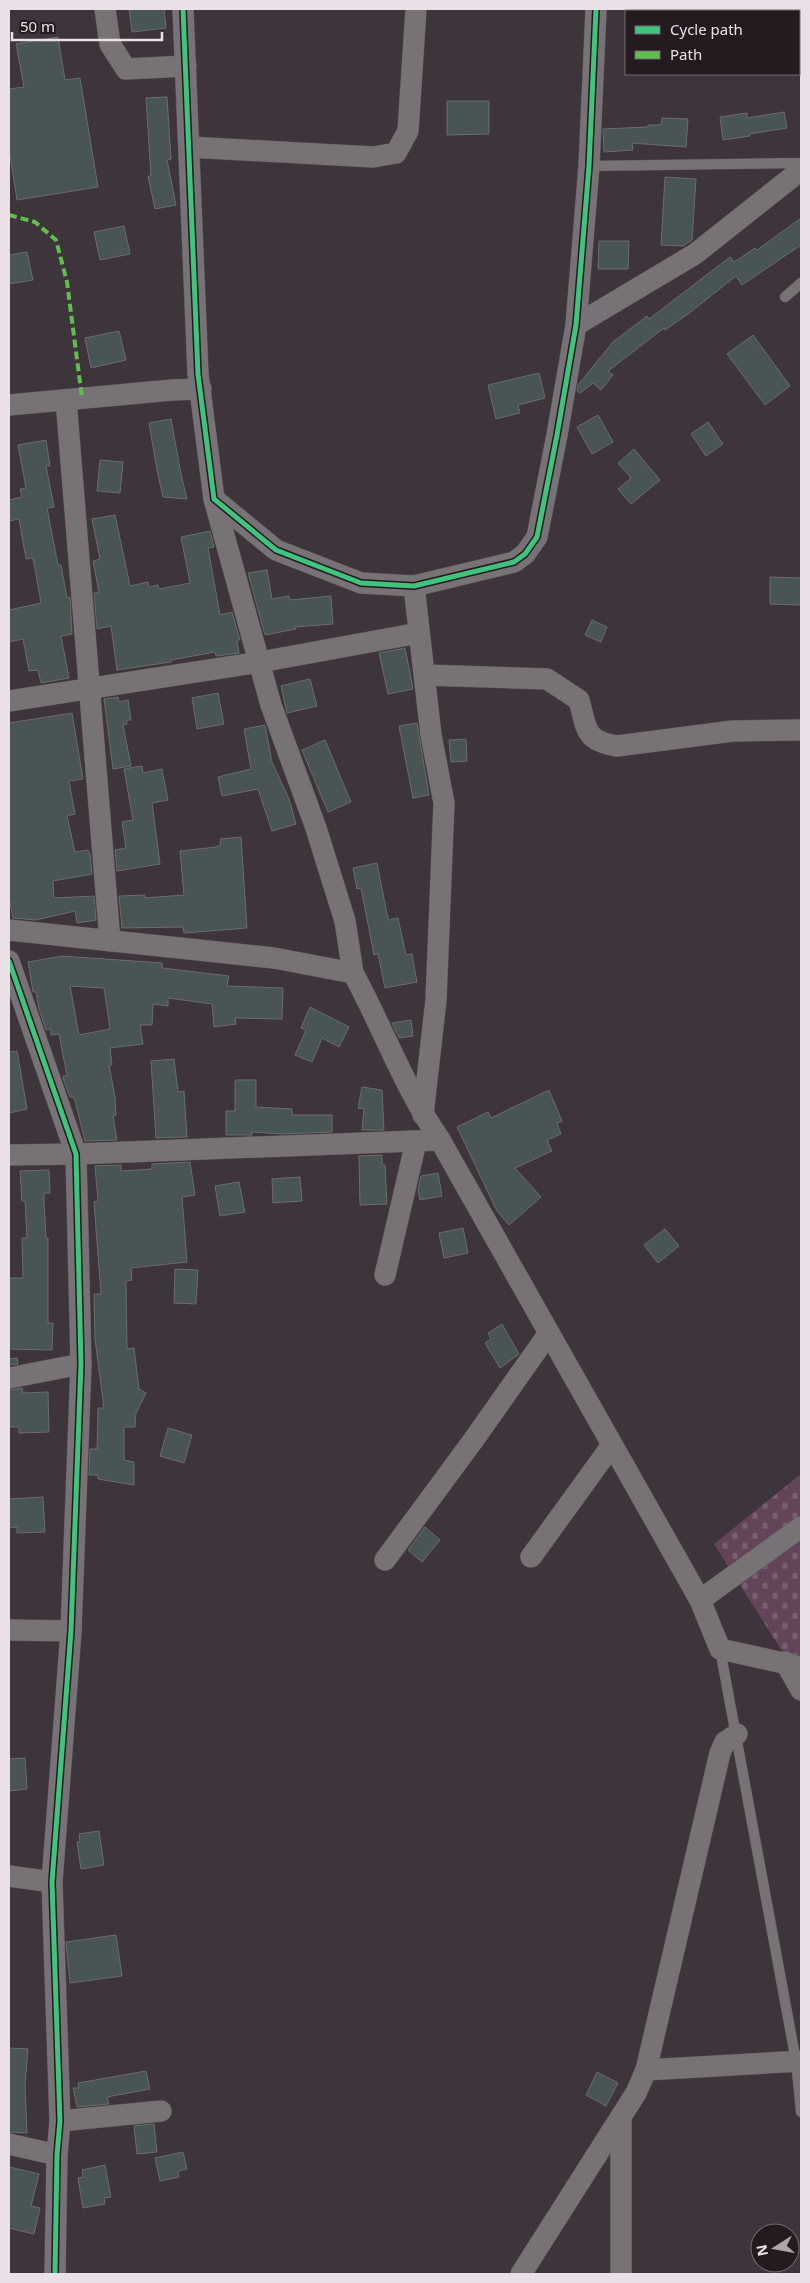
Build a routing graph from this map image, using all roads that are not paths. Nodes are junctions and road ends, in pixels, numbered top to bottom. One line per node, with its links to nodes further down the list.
1 (105, 9): 5 (street)
2 (183, 9): 5 (street)
3 (416, 9): 6 (street)
4 (596, 9): 8 (street)
5 (186, 66): 6 (street)
6 (189, 147): 13 (street)
7 (801, 163): 8 (lane)
8 (589, 166): 12 (street)
9 (801, 170): 12 (street)
10 (801, 283): 11 (lane)
11 (785, 296)
12 (576, 325): 17 (street)
13 (201, 390): 14 (street); 16 (street)
14 (66, 400): 15 (street); 21 (street)
15 (9, 405)
16 (214, 499): 17 (street); 19 (street)
17 (414, 586): 18 (street)
18 (419, 633): 19 (street); 20 (street)
19 (260, 662): 21 (street); 27 (street)
20 (424, 675): 23 (street); 28 (street)
21 (89, 688): 22 (street); 25 (street)
22 (9, 701)
23 (801, 730)
24 (9, 930): 25 (street)
25 (110, 941): 27 (street)
26 (9, 960): 31 (street)
27 (353, 973): 28 (street)
28 (423, 1115): 29 (street)
29 (440, 1140): 30 (street); 34 (street)
30 (416, 1142): 31 (street); 33 (street)
31 (76, 1154): 32 (street); 35 (street)
32 (9, 1155)
33 (385, 1275)
34 (549, 1333): 37 (street); 40 (street)
35 (81, 1364): 36 (street); 43 (street)
36 (9, 1378)
37 (612, 1446): 39 (street); 41 (street)
38 (801, 1527): 41 (street)
39 (531, 1557)
40 (384, 1560)
41 (700, 1600): 44 (street)
42 (9, 1630): 43 (street)
43 (72, 1631): 49 (street)
44 (720, 1649): 45 (street); 47 (lane)
45 (793, 1665): 46 (street)
46 (801, 1690)
47 (737, 1734): 50 (lane); 51 (street)
48 (9, 1876): 49 (street)
49 (52, 1882): 55 (street)
50 (798, 2061): 51 (street); 53 (lane)
51 (646, 2070): 54 (street)
52 (161, 2111): 55 (street)
53 (801, 2112)
54 (621, 2117): 59 (street); 60 (street)
55 (60, 2121): 57 (street)
56 (9, 2144): 57 (street)
57 (57, 2155): 58 (street)
58 (55, 2274)
59 (521, 2274)
60 (621, 2274)

